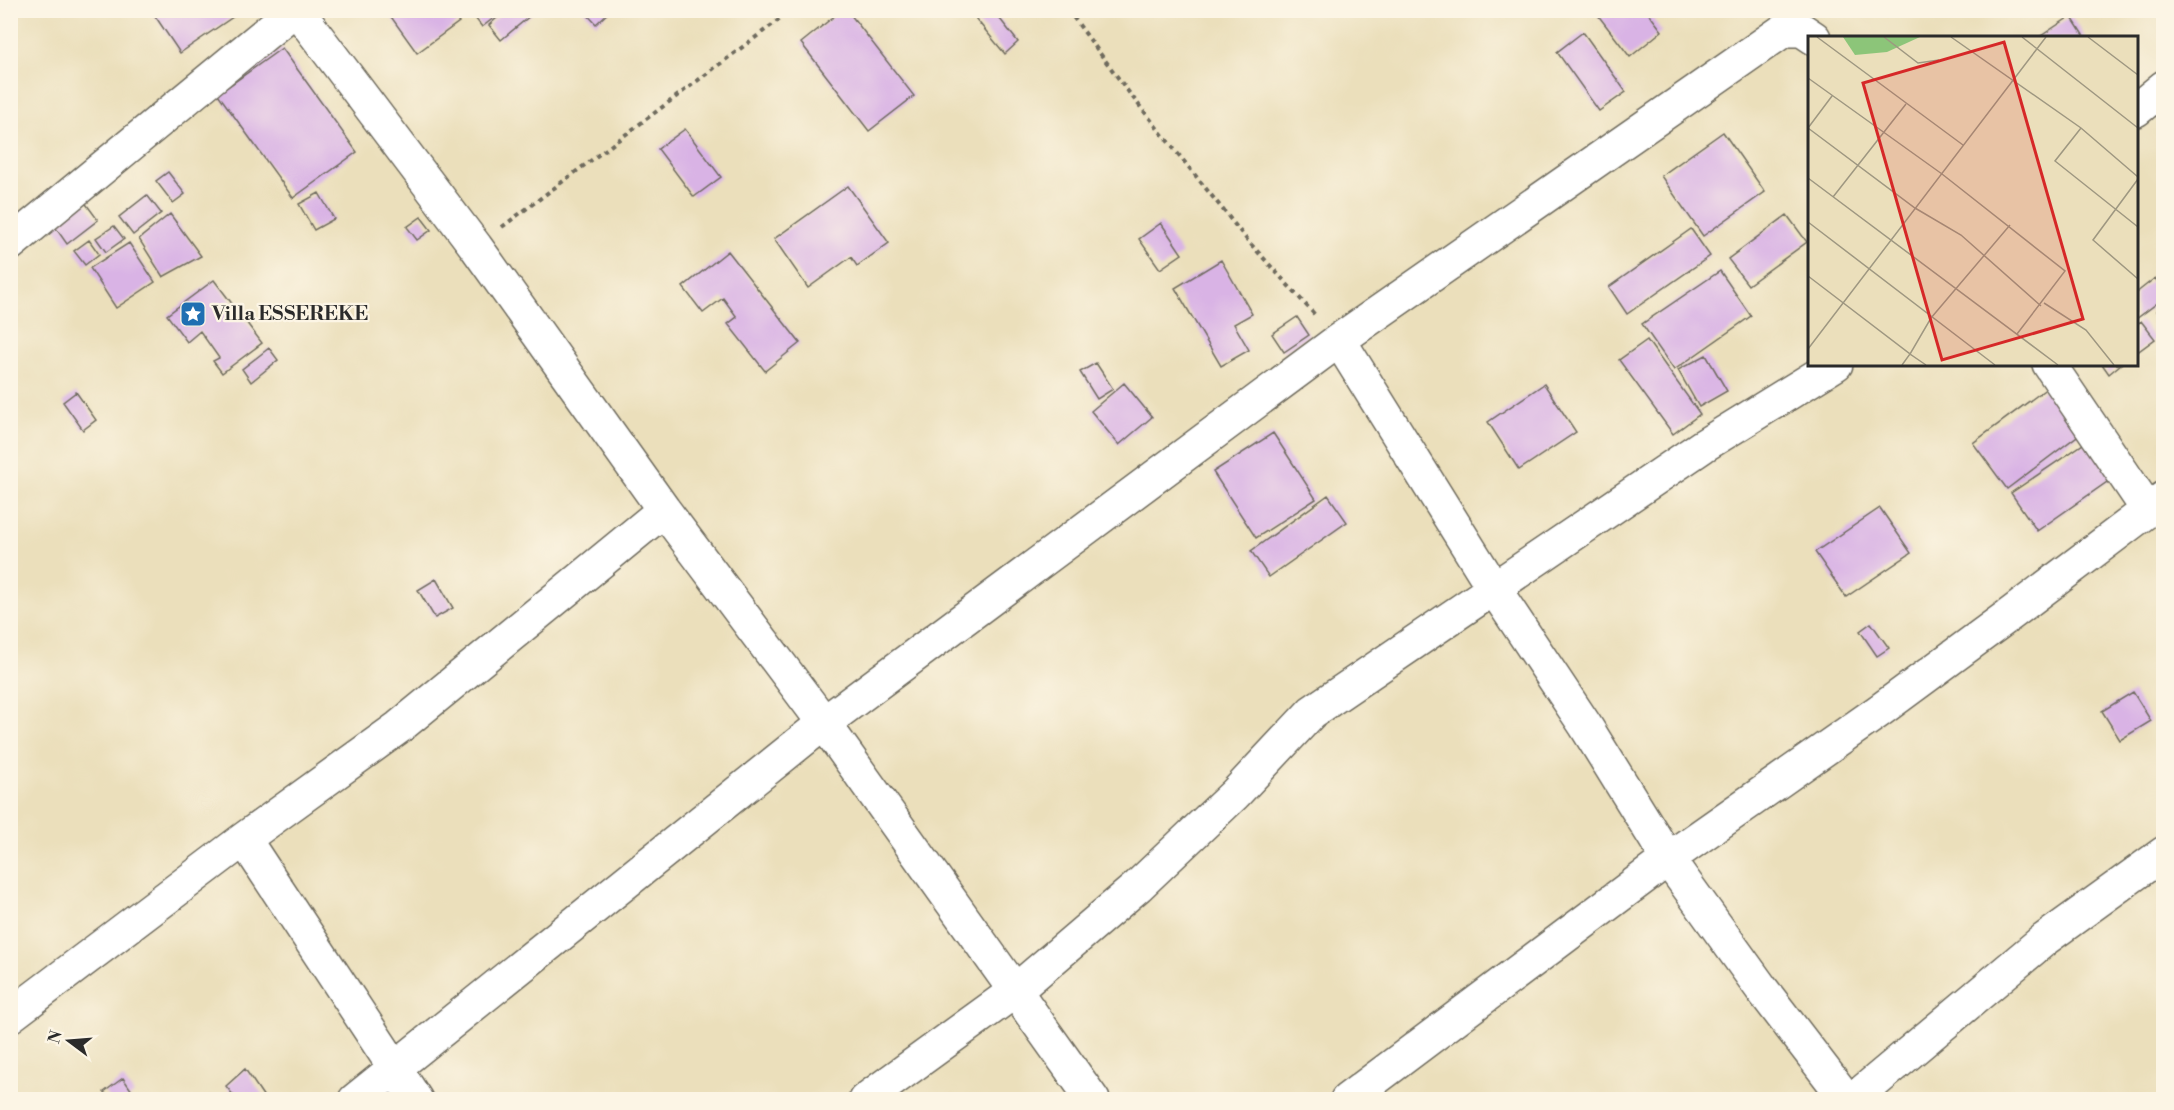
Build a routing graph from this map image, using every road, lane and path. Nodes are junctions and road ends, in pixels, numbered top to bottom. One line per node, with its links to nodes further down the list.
1 (296, 10): 7 (street); 8 (street)
2 (792, 10): 8 (path)
3 (1068, 10): 9 (path)
4 (1811, 36): 9 (street)
5 (2163, 87): 6 (street)
6 (2138, 108)
7 (10, 244)
8 (476, 247): 13 (street)
9 (1339, 340): 14 (street); 15 (street)
10 (1833, 366): 14 (street)
11 (2051, 366): 12 (street)
12 (2156, 504): 18 (street)
13 (664, 510): 15 (street); 16 (street)
14 (1493, 587): 18 (street); 19 (street)
15 (824, 723): 19 (street); 21 (street)
16 (244, 839): 20 (street); 21 (street)
17 (2163, 853): 28 (street)
18 (1668, 859): 26 (street); 27 (street)
19 (1015, 991): 24 (street); 25 (street)
20 (10, 1016)
21 (395, 1068): 22 (street); 23 (street)
22 (355, 1100)
23 (416, 1100)
24 (865, 1100)
25 (1094, 1100)
26 (1347, 1100)
27 (1847, 1100)
28 (1853, 1100)

